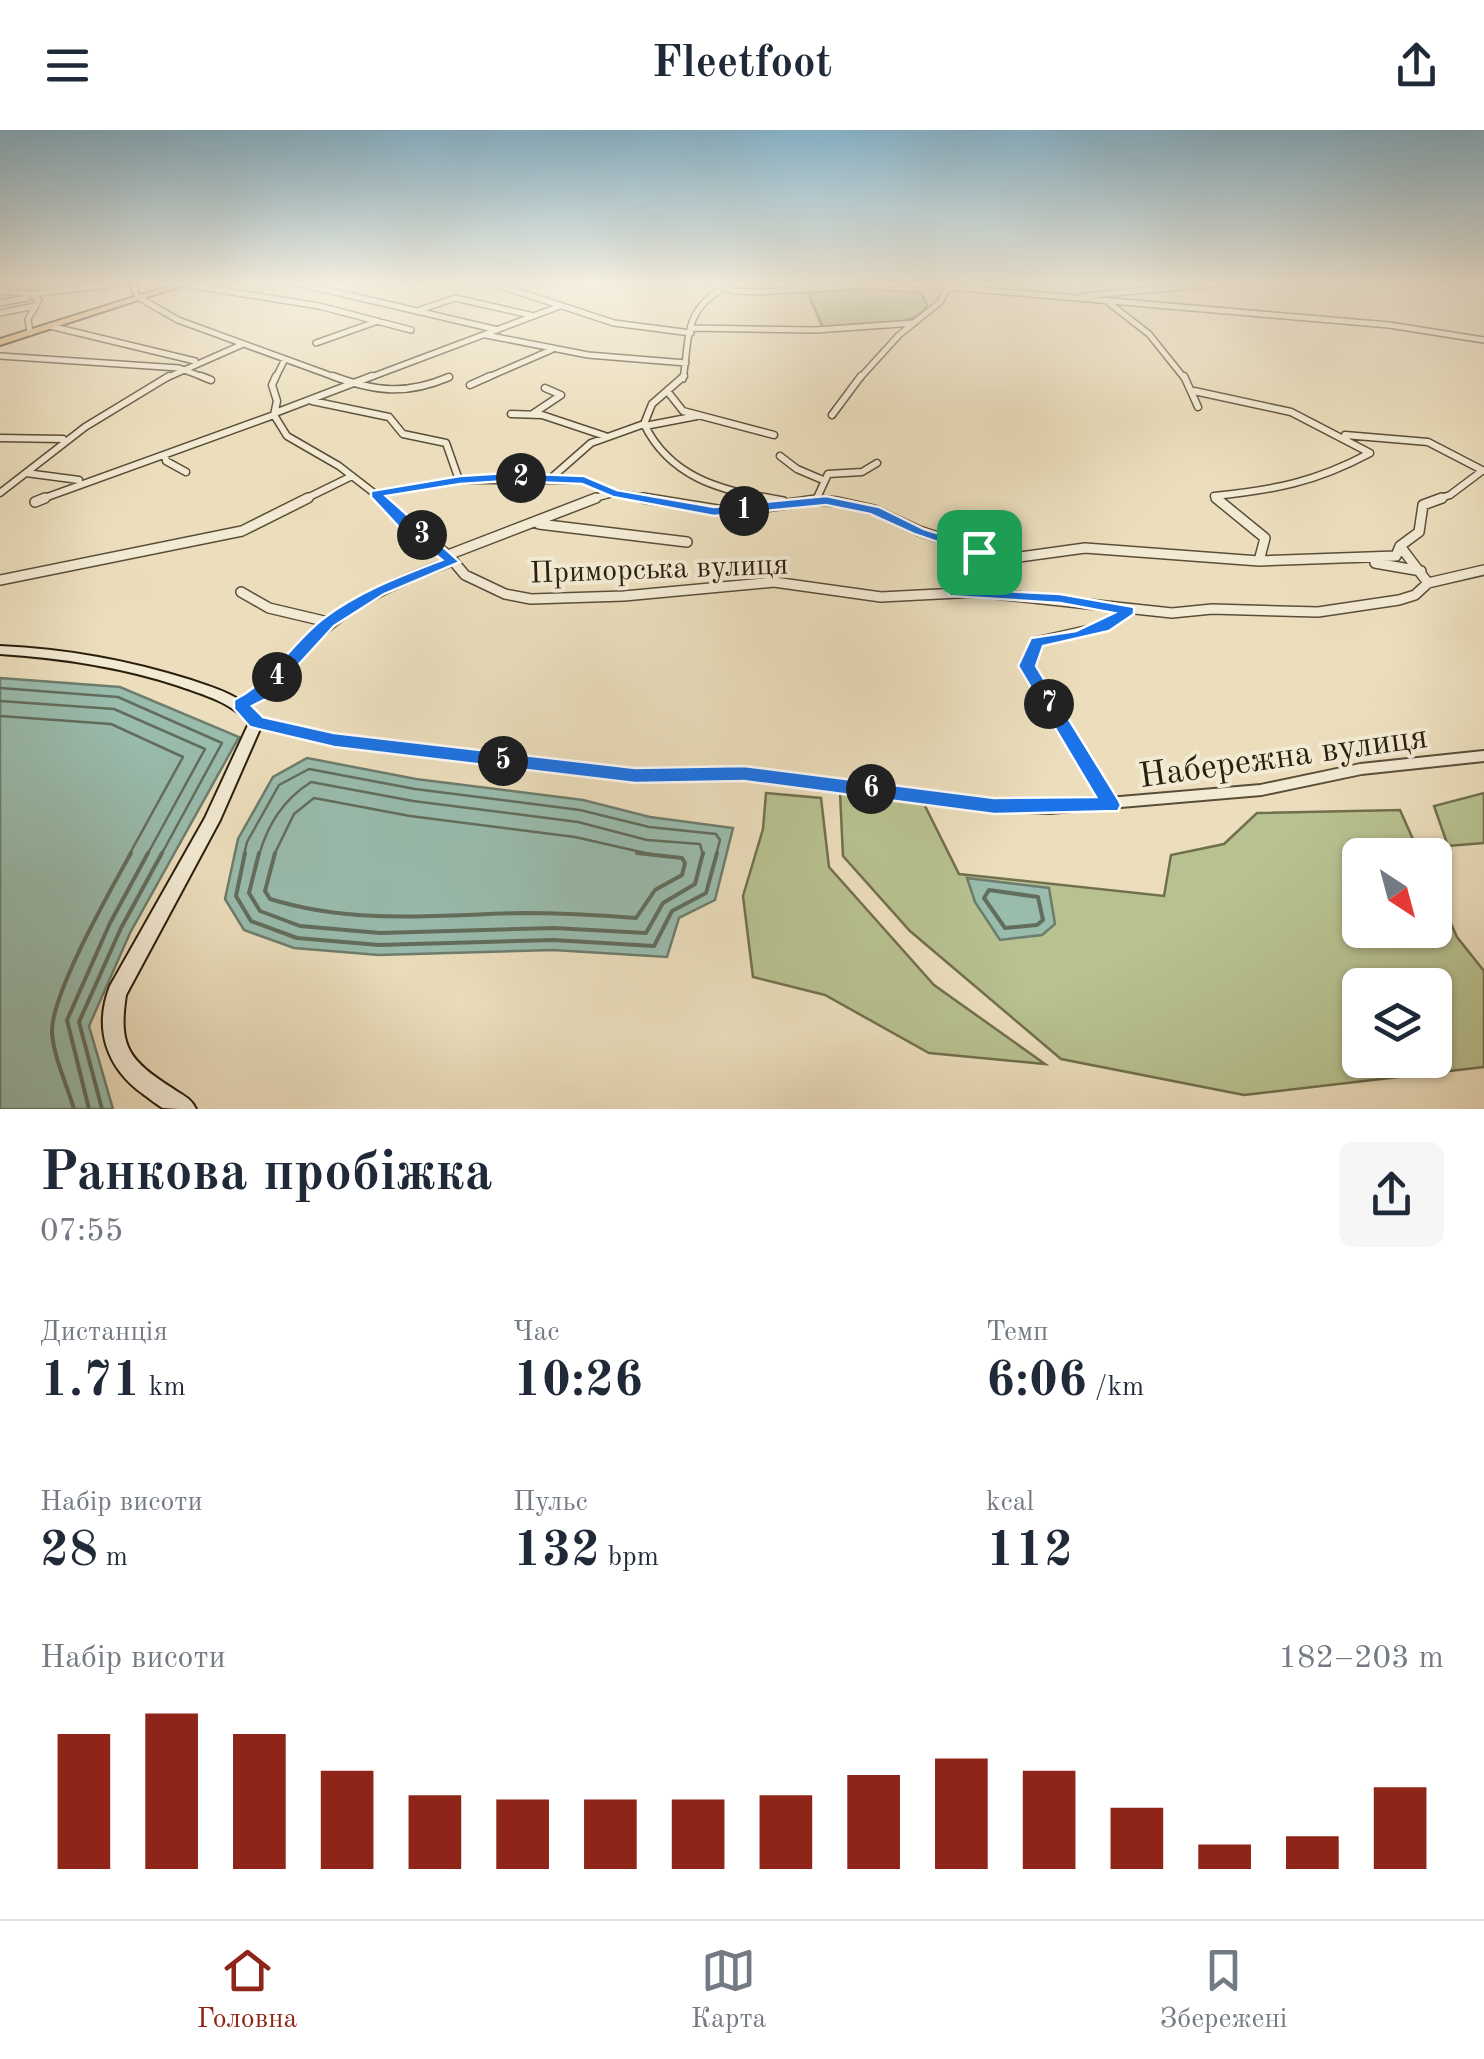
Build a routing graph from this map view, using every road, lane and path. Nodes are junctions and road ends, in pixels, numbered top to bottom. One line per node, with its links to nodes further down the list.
1 (30, 329): 17 (street)
2 (41, 329): 17 (highway)
3 (61, 329): 26 (street)
4 (200, 329): 22 (street)
5 (355, 329): 21 (street)
6 (407, 329): 14 (street)
7 (493, 329): 15 (street)
8 (501, 329): 15 (street)
9 (641, 329): 16 (street)
10 (834, 329): 16 (street)
11 (908, 329): 41 (street)
12 (1140, 329): 34 (street)
13 (1412, 329): 19 (street)
14 (411, 330)
15 (498, 330): 18 (street)
16 (691, 330): 27 (street)
17 (30, 332): 20 (highway)
18 (485, 335): 23 (street); 31 (street)
19 (1484, 340)
20 (0, 342)
21 (316, 342)
22 (241, 345): 25 (street); 26 (street)
23 (553, 349): 27 (street); 32 (street)
24 (0, 356): 28 (street)
25 (285, 358): 31 (street); 39 (street)
26 (195, 361): 28 (street)
27 (686, 363): 35 (street)
28 (179, 368): 30 (street); 48 (street)
29 (450, 376): 31 (street)
30 (211, 380)
31 (354, 384): 36 (street)
32 (470, 385)
33 (544, 388): 38 (street)
34 (1194, 391): 37 (street); 44 (street)
35 (668, 392): 42 (street); 43 (street)
36 (312, 401): 39 (street); 58 (street)
37 (1198, 407)
38 (534, 413): 40 (street); 45 (street)
39 (274, 414): 49 (street); 55 (street, Приморська вулиця)
40 (511, 414)
41 (832, 414)
42 (697, 416): 43 (street); 46 (street)
43 (645, 425): 45 (street); 65 (street)
44 (1329, 431): 52 (street); 72 (street)
45 (605, 436): 56 (street)
46 (774, 436)
47 (0, 438): 48 (street)
48 (64, 439): 53 (street)
49 (165, 455): 54 (street); 57 (street)
50 (780, 456): 59 (street)
51 (877, 463): 59 (street)
52 (1483, 471): 68 (street)
53 (24, 472): 57 (street); 60 (street)
54 (186, 472)
55 (352, 476): 61 (street, Приморська вулиця); 75 (street)
56 (550, 478): 58 (street); 62 (street)
57 (82, 480): 64 (street)
58 (460, 480): 61 (street)
59 (823, 480): 63 (street)
60 (0, 493)
61 (376, 494): 70 (street, Приморська вулиця)
62 (613, 494): 65 (street); 66 (street)
63 (816, 500): 65 (street); 69 (street)
64 (36, 502)
65 (794, 504)
66 (536, 524): 67 (street); 70 (street)
67 (687, 542)
68 (1400, 546): 71 (street); 74 (street)
69 (979, 552): 72 (street); 78 (street)
70 (450, 558): 78 (street, Приморська вулиця); 81 (street)
71 (1350, 559): 72 (street); 74 (street)
72 (1259, 561)
73 (1484, 570): 76 (street, Приморська вулиця)
74 (1421, 571): 76 (street)
75 (0, 580)
76 (1428, 583): 80 (street, Приморська вулиця)
77 (241, 592): 81 (street)
78 (956, 593): 79 (street, Приморська вулиця)
79 (1080, 602): 80 (street, Приморська вулиця); 82 (street)
80 (1129, 611): 82 (street)
81 (328, 622): 84 (street)
82 (1107, 622): 87 (street)
83 (0, 650): 84 (street)
84 (240, 705): 85 (street)
85 (256, 722): 87 (street, Набережна вулиця); 88 (street)
86 (1484, 756): 87 (street, Набережна вулиця)
87 (1111, 805)
88 (186, 1109)

